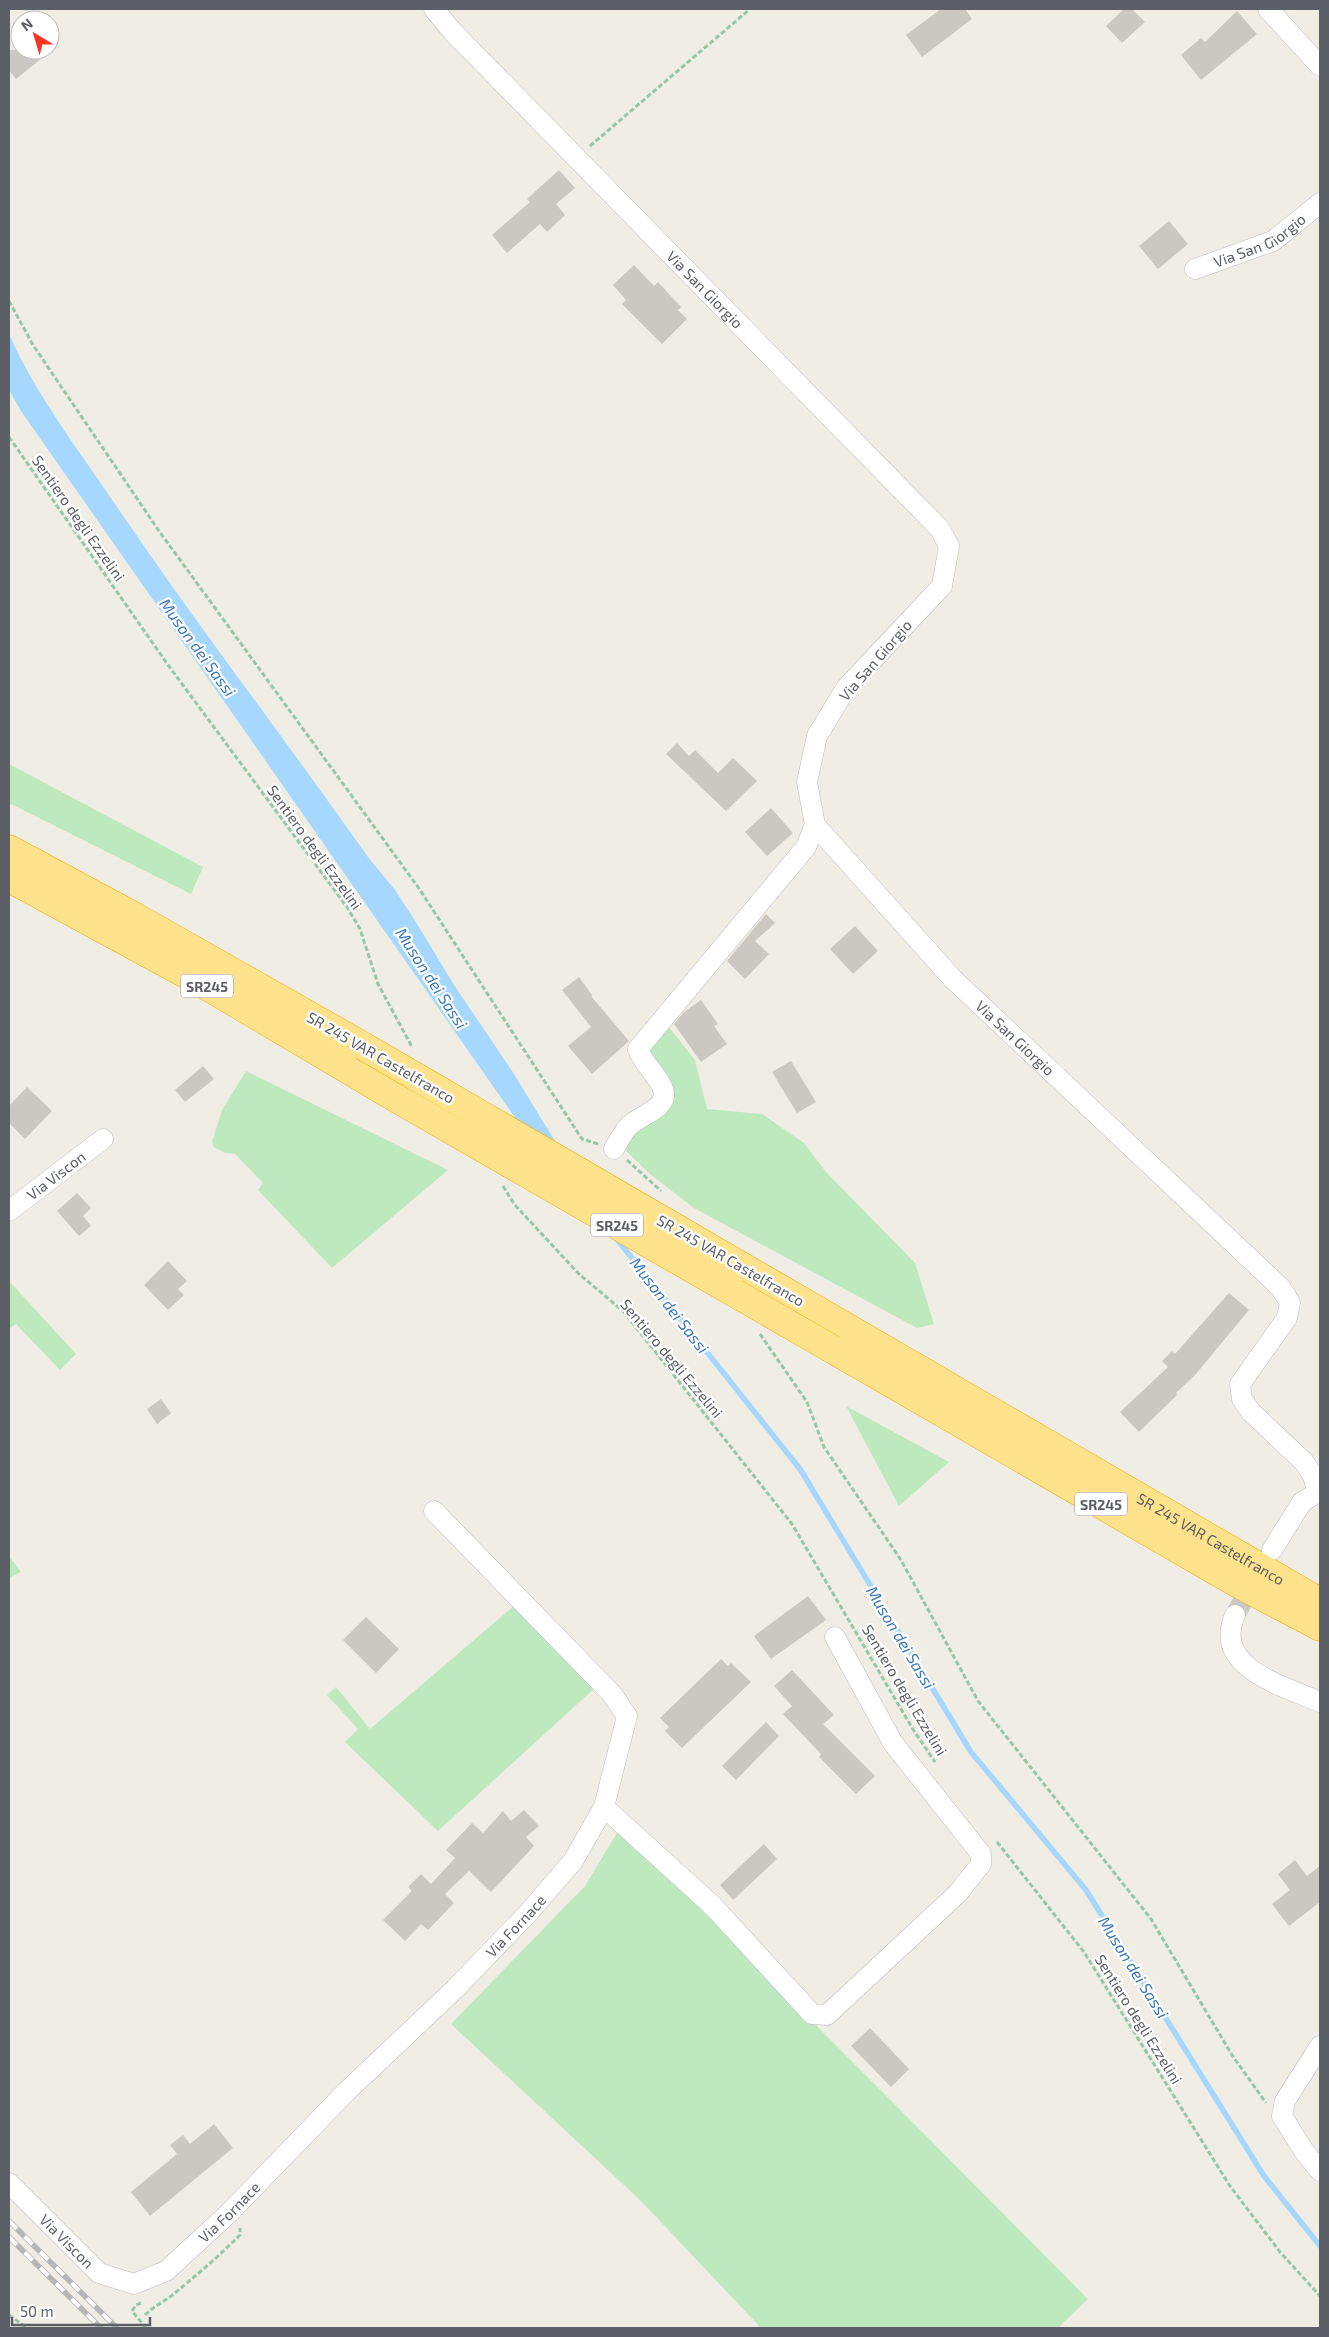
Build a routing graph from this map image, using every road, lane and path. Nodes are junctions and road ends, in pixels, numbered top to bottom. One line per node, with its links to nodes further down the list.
1 (434, 9): 5 (street, Via San Giorgio)
2 (750, 9): 5 (path)
3 (1268, 9): 4 (street)
4 (1320, 66)
5 (576, 158): 9 (street, Via San Giorgio)
6 (1320, 203): 7 (street, Via San Giorgio)
7 (1195, 269)
8 (9, 437): 12 (path, Sentiero degli Ezzelini)
9 (815, 825): 14 (street); 17 (street, Via San Giorgio)
10 (9, 849): 20 (highway, SR 245 VAR Castelfranco / SR245, bridge)
11 (9, 878): 22 (highway, SR 245 VAR Castelfranco / SR245, bridge)
12 (414, 1050)
13 (103, 1139): 16 (street, Via Viscon)
14 (614, 1150)
15 (498, 1180): 25 (path, Sentiero degli Ezzelini)
16 (9, 1211)
17 (1319, 1491): 19 (street, Via San Giorgio)
18 (434, 1511): 26 (street, Via Fornace)
19 (1272, 1550)
20 (1320, 1602)
21 (1235, 1615): 24 (street)
22 (1320, 1626)
23 (835, 1637): 26 (street)
24 (1320, 1702)
25 (937, 1766)
26 (604, 1807): 32 (street, Via Fornace)
27 (994, 1837): 33 (path, Sentiero degli Ezzelini)
28 (1320, 2046): 29 (street)
29 (1320, 2171)
30 (9, 2183): 32 (street, Via Viscon)
31 (238, 2224): 35 (path)
32 (134, 2284)
33 (1320, 2296)
34 (9, 2315): 36 (path)
35 (145, 2315)
36 (27, 2328)

